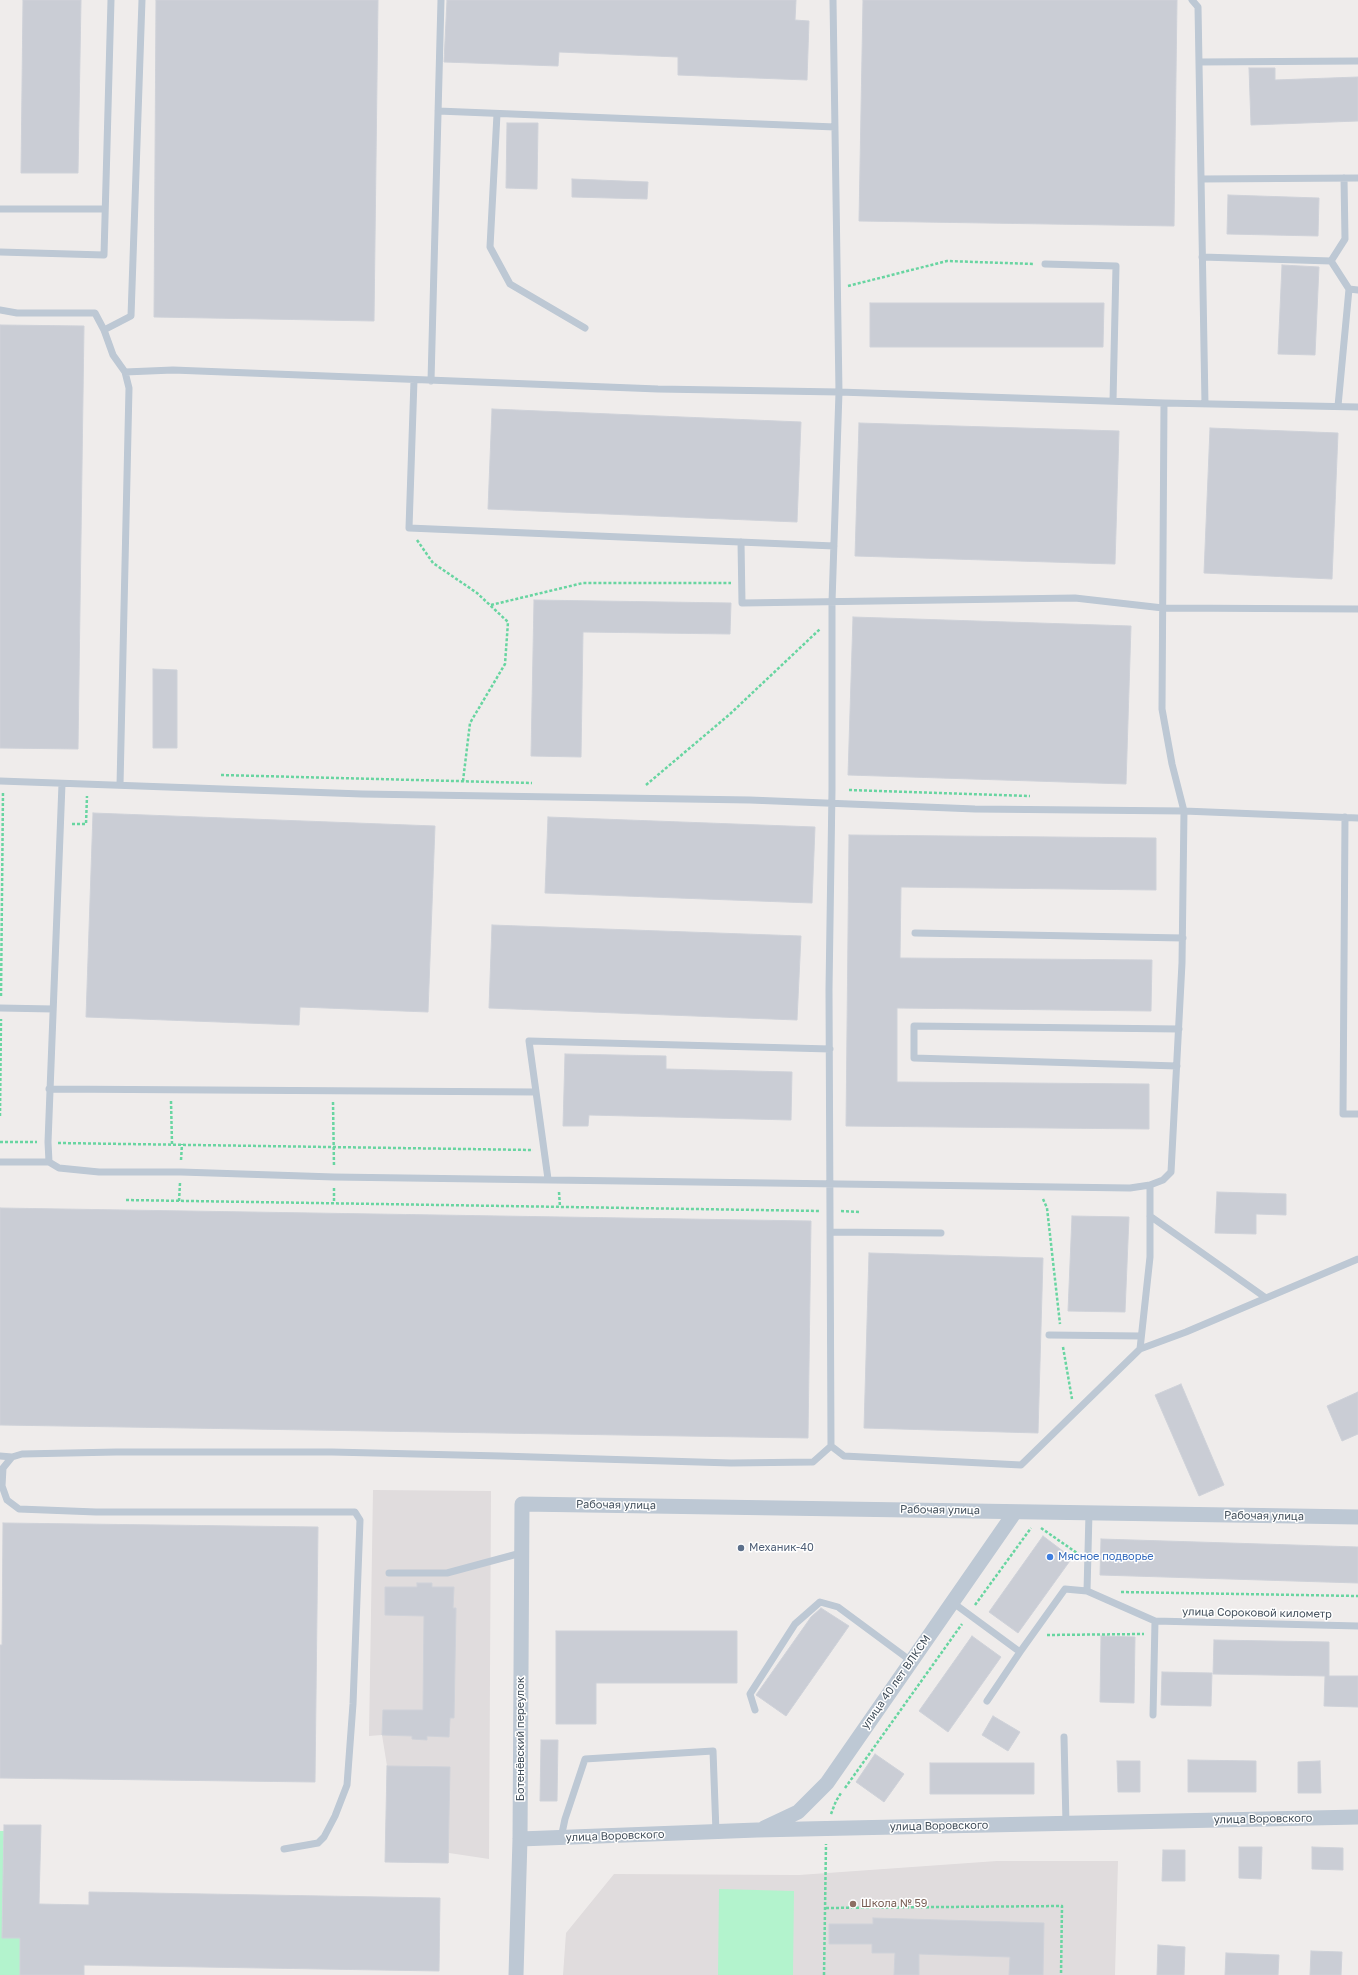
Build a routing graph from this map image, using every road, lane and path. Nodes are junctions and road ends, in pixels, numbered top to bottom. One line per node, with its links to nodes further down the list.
1 (111, 0): 15 (lane)
2 (142, 0): 25 (lane)
3 (441, 0): 8 (lane)
4 (833, 0): 10 (lane)
5 (1192, 0): 7 (lane)
6 (1358, 61): 7 (lane)
7 (1199, 62): 13 (lane)
8 (438, 111): 9 (lane); 28 (lane)
9 (496, 114): 10 (lane); 24 (lane)
10 (835, 127): 20 (lane)
11 (1344, 178): 12 (lane); 13 (lane); 18 (lane)
12 (1358, 178)
13 (1201, 179): 17 (lane)
14 (0, 209): 15 (lane)
15 (105, 209): 16 (lane)
16 (0, 252)
17 (1202, 257): 18 (lane); 32 (lane)
18 (1331, 261): 21 (lane)
19 (1045, 264): 20 (path); 30 (lane)
20 (838, 288): 29 (lane)
21 (1349, 289): 22 (lane); 33 (lane)
22 (1358, 290)
23 (0, 310): 25 (lane)
24 (585, 328)
25 (104, 330): 26 (lane)
26 (125, 372): 27 (lane); 46 (lane)
27 (414, 380): 28 (lane); 35 (lane)
28 (431, 380): 29 (lane)
29 (840, 392): 30 (lane); 37 (lane)
30 (1113, 401): 31 (lane)
31 (1164, 403): 32 (lane); 41 (lane)
32 (1205, 404): 33 (lane)
33 (1338, 406): 34 (lane)
34 (1358, 407)
35 (409, 528): 36 (lane); 40 (path)
36 (742, 542): 37 (lane); 38 (lane)
37 (834, 546): 39 (lane)
38 (742, 582): 39 (lane); 40 (path)
39 (832, 602): 41 (lane); 43 (lane)
40 (490, 606): 48 (path)
41 (1163, 608): 42 (lane); 50 (lane)
42 (1358, 609)
43 (832, 618): 47 (path); 49 (lane)
44 (2, 781): 45 (lane); 55 (path)
45 (62, 784): 46 (lane); 56 (lane)
46 (120, 785): 48 (lane)
47 (646, 785)
48 (462, 796): 49 (lane)
49 (832, 803): 50 (lane); 58 (lane)
50 (1184, 811): 51 (lane); 54 (lane)
51 (1344, 817): 52 (lane); 64 (lane)
52 (1358, 818)
53 (915, 933): 54 (lane)
54 (1182, 938): 57 (lane)
55 (1, 1008): 56 (lane); 65 (path)
56 (53, 1009): 60 (lane)
57 (1179, 1029): 59 (lane); 59 (lane)
58 (830, 1049): 63 (lane); 76 (lane)
59 (1177, 1066): 77 (lane)
60 (49, 1089): 61 (lane); 67 (lane)
61 (171, 1090): 62 (lane); 68 (path)
62 (333, 1091): 63 (lane); 69 (path)
63 (536, 1092): 70 (lane)
64 (1358, 1114)
65 (0, 1116)
66 (0, 1142): 67 (path)
67 (48, 1142): 68 (path); 72 (lane)
68 (172, 1144): 69 (path)
69 (334, 1147): 70 (path); 73 (path)
70 (544, 1150): 74 (lane)
71 (0, 1162): 72 (lane)
72 (49, 1162): 73 (lane)
73 (334, 1177): 74 (lane); 80 (path)
74 (548, 1179): 75 (lane)
75 (558, 1179): 76 (lane); 81 (path)
76 (830, 1183): 78 (lane); 82 (lane)
77 (1150, 1186): 78 (lane); 84 (lane)
78 (1037, 1187): 90 (path)
79 (126, 1200): 80 (path)
80 (334, 1203): 81 (path)
81 (560, 1207): 82 (path)
82 (830, 1211): 83 (path); 85 (lane)
83 (860, 1212)
84 (1150, 1216): 88 (lane); 91 (lane)
85 (830, 1232): 86 (lane); 94 (lane)
86 (941, 1233)
87 (1358, 1258): 88 (lane)
88 (1266, 1298): 92 (lane)
89 (1049, 1335): 90 (lane)
90 (1062, 1336): 91 (lane); 93 (path)
91 (1141, 1336): 92 (lane)
92 (1140, 1350): 93 (lane)
93 (1074, 1414): 94 (lane)
94 (831, 1446): 96 (lane)
95 (0, 1456): 96 (lane)
96 (12, 1457): 128 (lane)
97 (522, 1504): 98 (street, Рабочая улица); 103 (street, Ботенёвский переулок)
98 (1015, 1512): 99 (street, Рабочая улица); 109 (street, улица 40 лет ВЛКСМ)
99 (1089, 1513): 100 (street, Рабочая улица); 106 (lane)
100 (1358, 1517)
101 (1034, 1523): 110 (path)
102 (1040, 1527): 104 (path)
103 (521, 1553): 105 (lane); 127 (street, Ботенёвский переулок)
104 (1083, 1558)
105 (389, 1573)
106 (1087, 1591): 111 (lane); 114 (lane)
107 (1119, 1592): 108 (path)
108 (1358, 1596)
109 (952, 1602): 110 (lane); 116 (street, улица 40 лет ВЛКСМ)
110 (969, 1614): 115 (lane); 123 (path)
111 (1155, 1621): 112 (lane, улица Сороковой километр); 113 (lane)
112 (1358, 1626)
113 (1155, 1634): 114 (path); 119 (lane)
114 (1032, 1635): 115 (lane)
115 (1020, 1652): 117 (lane)
116 (911, 1661): 118 (lane); 124 (street, улица 40 лет ВЛКСМ)
117 (987, 1701)
118 (755, 1710)
119 (1153, 1715)
120 (1064, 1737): 122 (lane)
121 (1358, 1817): 122 (street, улица Воровского)
122 (1066, 1824): 123 (street, улица Воровского)
123 (826, 1829): 124 (street, улица Воровского); 129 (path)
124 (757, 1830): 125 (street, улица Воровского)
125 (716, 1832): 126 (street, улица Воровского); 126 (lane)
126 (561, 1838): 127 (street, улица Воровского)
127 (520, 1839): 130 (street, Ботенёвский переулок)
128 (284, 1849)
129 (826, 1908): 131 (path); 132 (path)
130 (516, 1975)
131 (824, 1975)
132 (1061, 1975)

